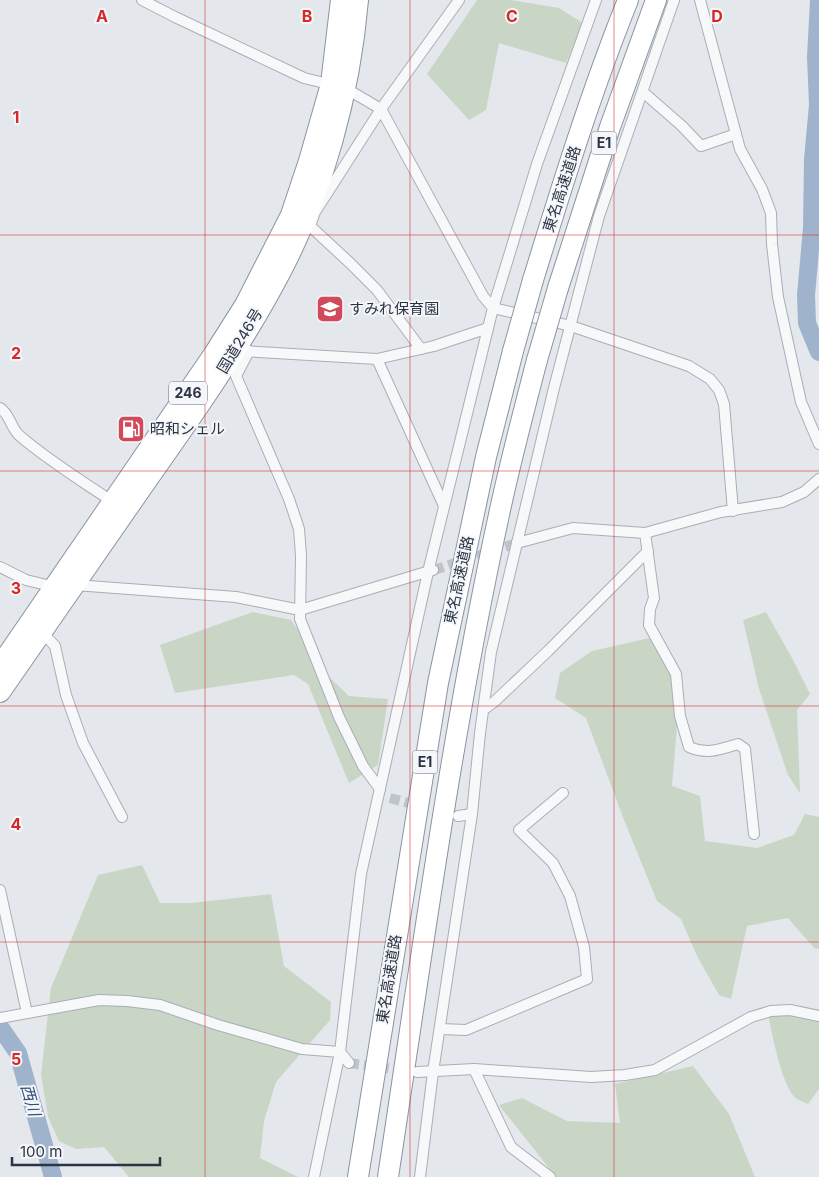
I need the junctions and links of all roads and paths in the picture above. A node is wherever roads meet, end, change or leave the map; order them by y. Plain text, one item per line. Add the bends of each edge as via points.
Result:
1 (142, 0) edge
2 (340, 0) edge
3 (358, 0) edge
4 (459, 0) edge
5 (596, 0) edge
6 (628, 0) edge
7 (656, 0) edge
8 (674, 0) edge
9 (700, 0) edge
10 (338, 86) junction
11 (642, 92) junction
12 (381, 108) junction
13 (736, 134) junction
14 (493, 308) junction
15 (571, 326) junction
16 (488, 328) junction
17 (420, 349) junction
18 (242, 351) junction
19 (377, 359) junction
20 (0, 408) edge
21 (819, 444) edge
22 (819, 479) edge
23 (113, 502) junction
24 (444, 506) junction
25 (733, 511) junction
26 (645, 533) junction
27 (517, 543) junction
28 (648, 551) junction
29 (0, 567) edge
30 (431, 571) junction
31 (64, 586) junction
32 (300, 610) junction
33 (41, 631) junction
34 (0, 666) edge
35 (0, 692) edge
36 (483, 710) junction
37 (379, 792) junction
38 (564, 793) dead end
39 (390, 798) tunnel mouth
40 (472, 814) junction
41 (458, 816) tunnel mouth
42 (122, 817) dead end
43 (754, 834) dead end
44 (0, 890) edge
45 (23, 1014) junction
46 (819, 1016) edge
47 (0, 1018) edge
48 (440, 1029) junction
49 (340, 1052) junction
50 (349, 1063) tunnel mouth
51 (474, 1069) junction
52 (417, 1072) tunnel mouth
53 (433, 1072) junction
54 (314, 1177) edge
55 (358, 1177) edge
56 (388, 1177) edge
57 (420, 1177) edge
58 (550, 1177) edge

1 - 10 street via 304,78
2 - 10 highway, 国道246号 / 246
3 - 10 highway, 国道246号 / 246 via 355,27
4 - 12 street
5 - 14 street via 537,164
6 - 55 highway, 東名高速道路 / E1, bridge via 584,118 533,280 484,467 438,683
7 - 56 highway, 東名高速道路 / E1, bridge via 610,127 558,288 500,510 464,689
8 - 11 street
9 - 13 street
10 - 12 street
10 - 18 highway, 国道246号 / 246 via 327,158 305,219
10 - 23 highway, 国道246号 / 246 via 291,215 245,305
11 - 13 street via 701,146
11 - 15 street via 599,216
12 - 14 street via 483,296
12 - 17 street via 315,212 310,226 377,290
13 - 21 street via 771,213 778,297 801,402
14 - 15 street
14 - 16 street
15 - 25 street via 689,366 710,379 720,390
15 - 27 street
16 - 17 street
16 - 24 street
17 - 19 street
18 - 19 street
18 - 31 highway, 国道246号 / 246
18 - 32 street via 236,376 299,530
19 - 24 street
20 - 23 street via 18,434
22 - 25 street via 792,499
23 - 31 highway, 国道246号 / 246
24 - 30 street
25 - 26 street
26 - 27 street via 573,528
26 - 28 street
27 - 36 street via 491,652
28 - 36 street via 548,651
28 - 43 street via 654,598 649,625 676,674 680,716 689,747 713,752 738,744 745,749
29 - 31 street via 26,580
30 - 32 street
30 - 37 street
31 - 32 street via 236,597
31 - 33 highway, 国道246号 / 246
31 - 34 highway, 国道246号 / 246
32 - 37 street via 300,619 339,716
33 - 35 highway, 国道246号 / 246
33 - 42 street via 55,646 66,695 83,743
36 - 40 street
37 - 39 street
37 - 49 street via 361,874
38 - 48 street via 519,830 553,862 570,896 584,947 587,979 466,1030
40 - 41 street
40 - 48 street
44 - 45 street
45 - 47 street
45 - 49 street via 99,1000 160,1005 302,1049
46 - 51 street via 790,1010 751,1017 655,1070 625,1075 591,1077
48 - 53 street
49 - 50 street
49 - 54 street
51 - 53 street
51 - 58 street via 511,1146
52 - 53 street
53 - 57 street

